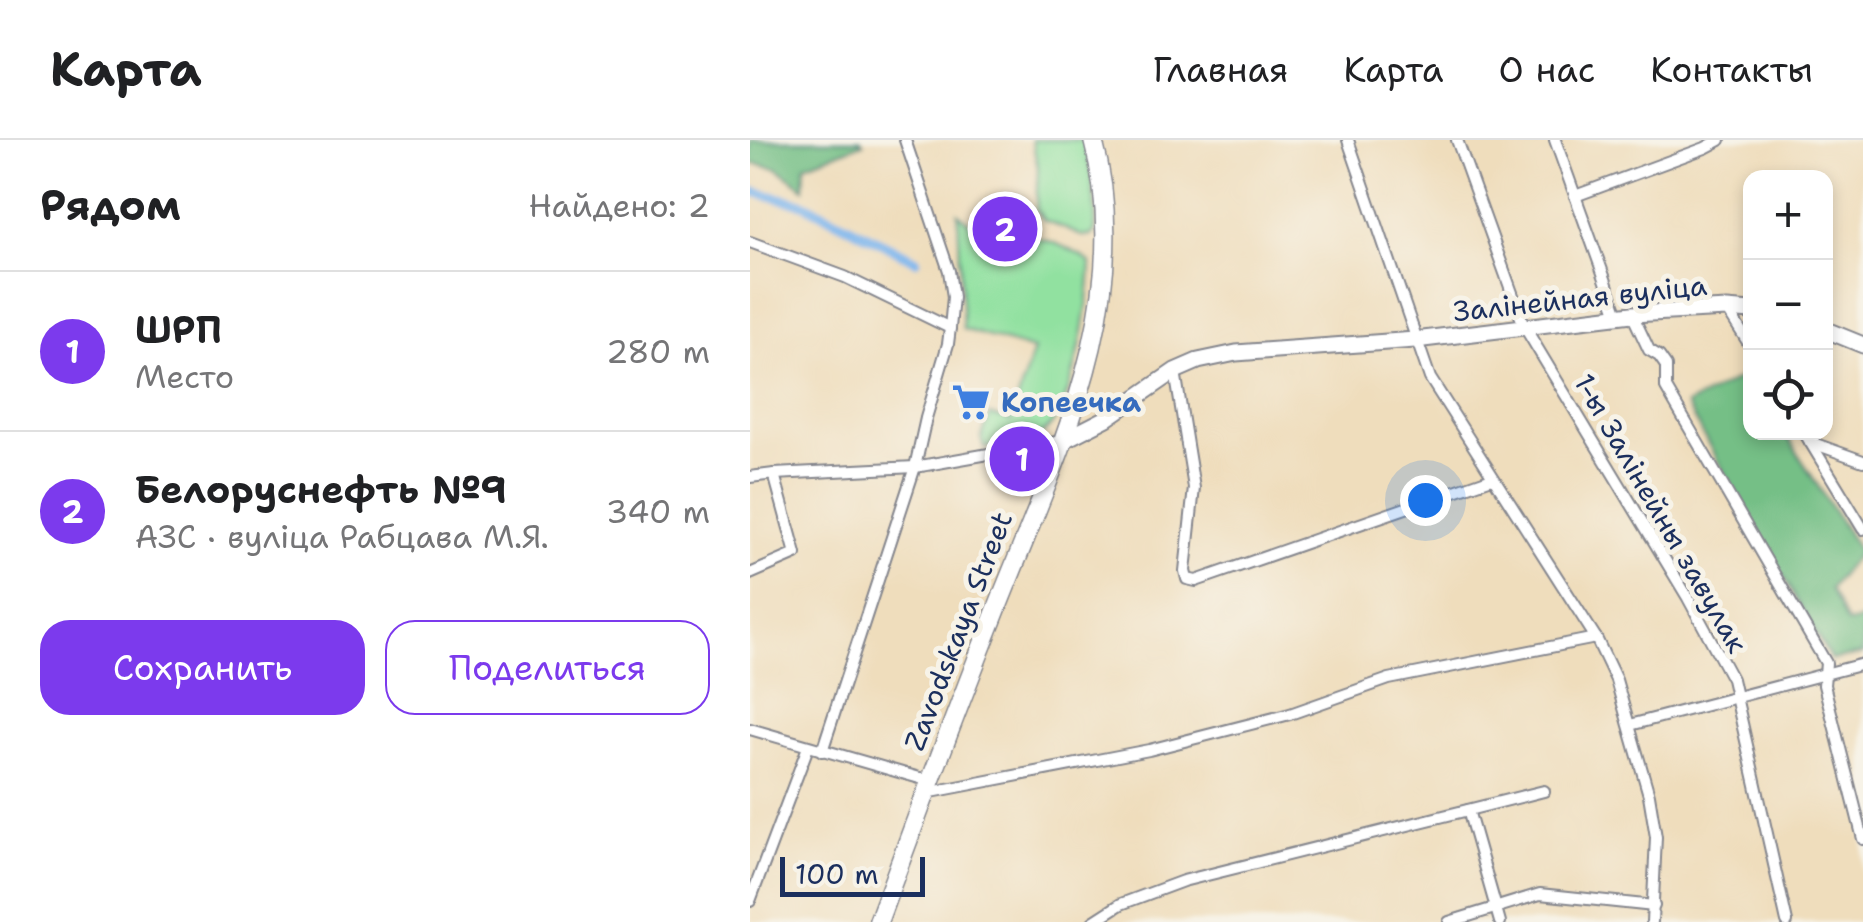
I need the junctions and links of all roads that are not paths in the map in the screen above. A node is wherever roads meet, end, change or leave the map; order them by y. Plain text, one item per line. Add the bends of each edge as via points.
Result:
1 (905, 140) edge
2 (1093, 140) edge
3 (1348, 140) edge
4 (1458, 140) edge
5 (1555, 140) edge
6 (1720, 140) edge
7 (1575, 196) junction
8 (750, 242) edge
9 (1726, 308) junction
10 (1743, 309) edge
11 (1625, 314) junction
12 (1524, 326) junction
13 (950, 328) junction
14 (1833, 333) edge
15 (1743, 336) edge
16 (1415, 340) junction
17 (1863, 345) edge
18 (1175, 372) junction
19 (1809, 440) edge
20 (1814, 440) edge
21 (1062, 441) junction
22 (1863, 461) edge
23 (915, 467) junction
24 (774, 474) junction
25 (750, 478) edge
26 (1492, 478) junction
27 (1863, 529) edge
28 (750, 574) edge
29 (1596, 638) junction
30 (1863, 664) edge
31 (1826, 672) junction
32 (1735, 696) junction
33 (1630, 725) junction
34 (750, 729) edge
35 (808, 747) junction
36 (822, 751) junction
37 (928, 787) junction
38 (1544, 792) dead end
39 (1468, 810) junction
40 (1863, 839) edge
41 (750, 902) edge
42 (1654, 906) junction
43 (1495, 907) junction
44 (878, 922) edge
45 (1093, 922) edge
46 (1449, 922) edge
47 (1500, 922) edge
48 (1652, 922) edge
49 (1786, 922) edge

1 - 13 street via 949,271
2 - 21 main road, Zavodskaya Street via 1104,205 1104,294
3 - 16 street
4 - 12 street, 1-ы Залінейны завулак
5 - 7 street
6 - 7 street
7 - 11 street
8 - 13 street via 845,277
9 - 10 street, Залінейная вуліца
9 - 11 street, Залінейная вуліца
9 - 15 street
11 - 12 street, Залінейная вуліца
11 - 31 street via 1666,366 1666,388
12 - 16 street, Залінейная вуліца
12 - 32 street, 1-ы Залінейны завулак via 1688,598
13 - 23 street
14 - 17 street
16 - 18 street, Залінейная вуліца via 1236,353
16 - 26 street via 1430,378
18 - 21 street, Залінейная вуліца
18 - 26 street via 1194,488 1187,579
19 - 27 street
20 - 22 street
21 - 23 street
21 - 37 main road, Zavodskaya Street
23 - 24 street
23 - 36 street
24 - 25 street
24 - 28 street via 796,554
26 - 29 street
29 - 33 street
29 - 37 street via 1388,679 1290,714 1149,750
30 - 31 street
31 - 32 street
31 - 40 street
32 - 33 street
32 - 49 street, 1-ы Залінейны завулак
33 - 42 street via 1656,837
34 - 35 street
35 - 36 street
35 - 41 street
36 - 37 street
37 - 44 main road, Zavodskaya Street
38 - 39 street
39 - 43 street
39 - 45 street via 1183,881
42 - 43 street via 1540,894
42 - 48 street
43 - 46 street
43 - 47 street

